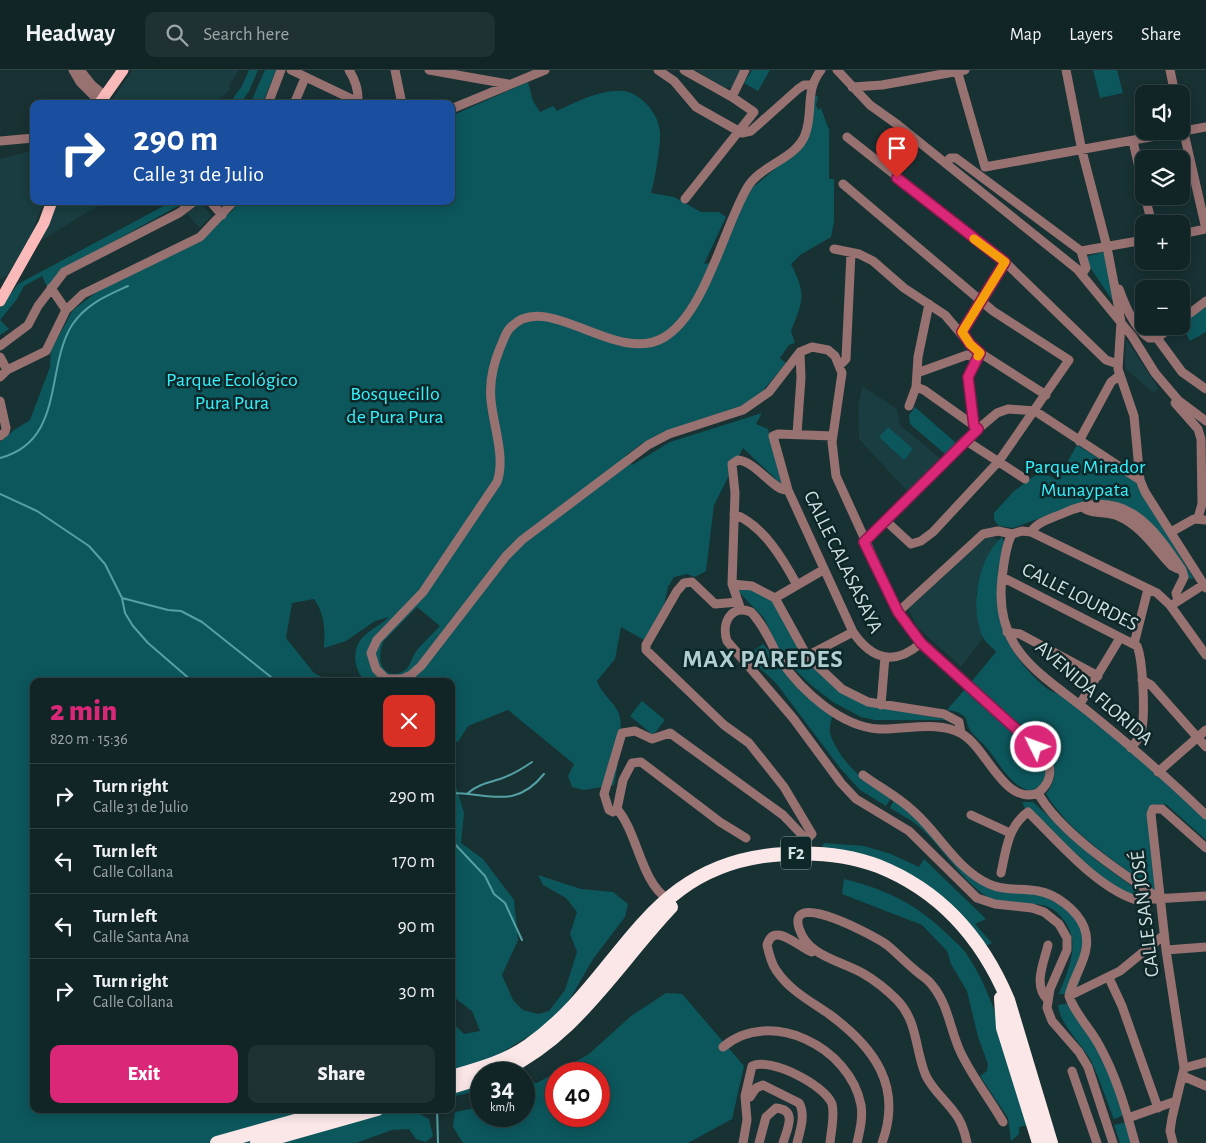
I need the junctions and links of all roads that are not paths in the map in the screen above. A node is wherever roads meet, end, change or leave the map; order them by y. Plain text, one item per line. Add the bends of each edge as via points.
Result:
1 (73, 70) edge
2 (80, 70) edge
3 (124, 70) edge
4 (282, 70) edge
5 (291, 70) edge
6 (349, 70) edge
7 (395, 70) edge
8 (429, 70) edge
9 (545, 70) edge
10 (658, 70) edge
11 (684, 70) edge
12 (745, 70) edge
13 (821, 70) edge
14 (837, 70) edge
15 (960, 70) edge
16 (1066, 70) edge
17 (1170, 70) edge
18 (305, 78) junction
19 (508, 84) junction
20 (812, 85) junction
21 (1173, 85) edge
22 (852, 87) junction
23 (732, 96) junction
24 (100, 100) edge
25 (100, 100) edge
26 (102, 100) edge
27 (270, 100) edge
28 (296, 100) edge
29 (352, 100) edge
30 (358, 100) edge
31 (401, 100) edge
32 (455, 107) edge
33 (1206, 127) edge
34 (1190, 130) edge
35 (738, 131) junction
36 (30, 138) edge
37 (847, 138) dead end
38 (1137, 140) edge
39 (1186, 140) edge
40 (0, 141) edge
41 (1132, 141) junction
42 (1082, 151) junction
43 (1135, 153) edge
44 (946, 163) junction
45 (843, 184) dead end
46 (685, 199) dead end
47 (51, 205) edge
48 (190, 205) edge
49 (228, 208) edge
50 (1206, 229) edge
51 (1190, 232) edge
52 (1135, 242) edge
53 (1107, 247) junction
54 (834, 250) dead end
55 (1081, 251) junction
56 (851, 253) junction
57 (1005, 262) junction
58 (1082, 274) junction
59 (1113, 280) junction
60 (11, 282) junction
61 (0, 288) edge
62 (52, 288) junction
63 (0, 301) edge
64 (982, 302) junction
65 (1206, 302) edge
66 (929, 304) junction
67 (66, 310) junction
68 (1190, 314) edge
69 (1121, 322) junction
70 (962, 332) junction
71 (1161, 335) edge
72 (1157, 338) junction
73 (0, 346) edge
74 (800, 352) junction
75 (978, 356) junction
76 (0, 357) edge
77 (1118, 364) junction
78 (840, 365) junction
79 (3, 372) edge
80 (917, 373) junction
81 (1155, 373) junction
82 (1120, 375) junction
83 (916, 387) junction
84 (1206, 389) edge
85 (1046, 395) junction
86 (0, 401) edge
87 (909, 406) dead end
88 (1035, 411) junction
89 (1206, 421) edge
90 (976, 427) junction
91 (797, 434) junction
92 (0, 436) edge
93 (833, 436) junction
94 (965, 440) junction
95 (1078, 441) junction
96 (999, 461) junction
97 (1025, 479) dead end
98 (1140, 480) junction
99 (788, 490) junction
100 (1204, 502) edge
101 (734, 514) junction
102 (1202, 519) edge
103 (886, 521) junction
104 (1031, 532) junction
105 (1171, 532) junction
106 (1012, 534) junction
107 (864, 542) junction
108 (823, 570) junction
109 (1002, 577) junction
110 (732, 584) junction
111 (797, 585) junction
112 (1205, 586) edge
113 (1148, 589) junction
114 (774, 598) junction
115 (1174, 603) junction
116 (740, 606) junction
117 (898, 612) junction
118 (853, 632) junction
119 (1007, 632) junction
120 (1120, 638) junction
121 (921, 643) junction
122 (1134, 644) junction
123 (1206, 655) edge
124 (807, 656) junction
125 (885, 657) junction
126 (1098, 676) junction
127 (387, 678) edge
128 (400, 678) edge
129 (1142, 680) junction
130 (1080, 704) junction
131 (881, 705) junction
132 (1206, 730) edge
133 (961, 732) junction
134 (1198, 738) junction
135 (1206, 747) edge
136 (1131, 748) junction
137 (1158, 772) junction
138 (863, 775) dead end
139 (1038, 793) junction
140 (617, 809) junction
141 (971, 815) dead end
142 (1206, 815) edge
143 (1010, 833) junction
144 (746, 838) dead end
145 (1206, 848) edge
146 (1002, 873) dead end
147 (1206, 896) edge
148 (668, 899) junction
149 (1160, 899) junction
150 (1164, 935) junction
151 (1048, 945) dead end
152 (1206, 947) edge
153 (1166, 950) junction
154 (817, 953) junction
155 (1109, 978) junction
156 (1069, 996) junction
157 (1047, 999) junction
158 (723, 1047) dead end
159 (519, 1062) edge
160 (1206, 1062) edge
161 (1072, 1071) dead end
162 (1184, 1072) junction
163 (455, 1076) edge
164 (470, 1081) edge
165 (455, 1086) edge
166 (1206, 1086) edge
167 (745, 1096) junction
168 (1176, 1101) junction
169 (1158, 1108) junction
170 (324, 1113) edge
171 (363, 1113) edge
172 (1128, 1118) junction
173 (1003, 1122) dead end
174 (217, 1143) edge
175 (257, 1143) edge
176 (743, 1143) edge
177 (758, 1143) edge
178 (783, 1143) edge
179 (797, 1143) edge
180 (830, 1143) edge
181 (857, 1143) edge
182 (882, 1143) edge
183 (967, 1143) edge
184 (1039, 1143) edge
185 (1051, 1143) edge
186 (1097, 1143) edge
187 (1114, 1143) edge
188 (1135, 1143) edge
189 (1173, 1143) edge

1 - 24 street via 80,82
2 - 25 street
3 - 26 main road
4 - 27 street
5 - 18 street
6 - 30 street via 355,79
7 - 31 street
8 - 19 street
9 - 19 street
10 - 35 street via 674,81 696,107
11 - 23 street
12 - 23 street
13 - 20 street
14 - 22 street
15 - 22 street via 882,85
15 - 42 street via 985,167
16 - 42 street
17 - 21 street
18 - 28 street
18 - 29 street
19 - 32 street
20 - 35 street via 798,89 751,131
20 - 127 street via 807,128 802,140 748,186 703,288 687,315 669,334 653,342 618,342 553,318 538,316 526,318 510,328 494,363 491,383 500,467 497,482 423,592 374,645 371,653 376,669
22 - 44 street via 870,105
23 - 35 street via 754,112
33 - 34 street
35 - 46 street
36 - 40 street
37 - 57 street
38 - 41 street
39 - 50 street
41 - 42 street
41 - 43 street
42 - 53 street
44 - 55 street via 950,158 956,158
44 - 58 street
45 - 64 street
47 - 60 main road
48 - 62 street via 64,272
49 - 67 street via 200,237 83,294
50 - 51 street
52 - 53 street
53 - 55 street
53 - 59 street
54 - 56 street
55 - 58 street via 1086,268
56 - 66 street via 866,256
56 - 78 street via 846,360
57 - 64 street
57 - 77 street via 1106,360
58 - 69 street
59 - 69 street
59 - 72 street via 1142,332 1149,338
60 - 61 street
60 - 63 main road
62 - 67 street
62 - 73 street via 28,325
64 - 70 street
64 - 85 street via 1069,360
65 - 68 street
66 - 70 street
66 - 80 street
67 - 79 street via 46,352
69 - 77 street
69 - 81 street
70 - 75 street
71 - 72 street
72 - 84 street via 1182,372
74 - 78 street via 821,348 835,356
74 - 91 street
74 - 128 street via 760,400 737,412 669,434 648,445 530,534 506,556 421,666 411,675
75 - 80 street via 967,355
75 - 85 street
75 - 90 street via 968,377
76 - 79 street
77 - 82 street
78 - 93 street
80 - 83 street
81 - 89 street via 1178,400
81 - 100 street via 1198,429
82 - 95 street via 1111,382
82 - 98 street via 1136,425
83 - 87 street
83 - 90 street
85 - 88 street
86 - 92 street via 6,428
88 - 90 street via 1015,408 1001,411
88 - 95 street
88 - 96 street
90 - 94 street
91 - 93 street
91 - 99 street, CALLE CALASASAYA via 773,436
93 - 107 street via 836,476
94 - 96 street
94 - 103 street
95 - 98 street
96 - 97 street
96 - 103 street via 948,517 921,541 911,544
98 - 105 street
99 - 101 street, CALLE CALASASAYA via 778,488 758,469 741,460 733,462
99 - 108 street, CALLE CALASASAYA
100 - 102 street
101 - 110 street
101 - 111 street via 767,539
102 - 105 street via 1189,520
103 - 107 street
104 - 106 street via 1022,530
104 - 113 street
104 - 115 street via 1051,518 1093,504 1124,510 1139,517 1154,530 1182,570 1184,577
105 - 112 street
106 - 109 street, AVENIDA FLORIDA
106 - 117 street via 998,531 982,534
107 - 117 street
108 - 111 street
108 - 118 street, CALLE CALASASAYA
109 - 119 street, AVENIDA FLORIDA via 1001,612
109 - 120 street, CALLE LOURDES
110 - 114 street via 752,586
110 - 116 street
111 - 114 street
112 - 115 street
113 - 115 street
113 - 122 street
114 - 124 street
115 - 123 street
116 - 133 street via 756,618 792,674 827,707 843,717 862,726 880,729 942,728
116 - 140 street via 716,604 692,582 684,583 646,650 724,725 749,743 784,786 812,834 804,837 783,815 670,733 652,739 635,731 622,733 604,794 609,810
116 - 157 street via 726,620 727,641 793,718 849,793 909,831 976,898 995,904 1032,908 1044,912 1059,924 1067,938 1067,950
117 - 121 street
118 - 124 street
118 - 125 street, CALLE CALASASAYA via 865,648
119 - 126 street via 1020,634
119 - 130 street, AVENIDA FLORIDA via 1029,664
120 - 122 street, CALLE LOURDES
120 - 126 street
121 - 125 street, CALLE CALASASAYA via 910,652
121 - 139 street via 1045,755 1049,780
122 - 129 street, CALLE LOURDES via 1139,648
124 - 131 street via 842,689
125 - 131 street
126 - 130 street
129 - 134 street via 1151,685
129 - 136 street, CALLE LOURDES via 1142,729
130 - 136 street, AVENIDA FLORIDA
131 - 133 street via 944,714 959,722
132 - 134 street
133 - 139 street via 1014,792 1028,796
134 - 135 street
134 - 137 street
136 - 137 street, AVENIDA FLORIDA
137 - 142 street, AVENIDA FLORIDA
138 - 156 street via 913,810 977,878 991,885 1050,895 1078,916 1086,933 1087,948
139 - 149 street via 1049,810 1088,846
140 - 144 street via 626,773 637,761
140 - 148 street via 639,849 652,882
141 - 143 street
143 - 146 street
143 - 149 street via 1028,812 1104,884 1136,900
145 - 149 street, CALLE SAN JOSÉ via 1162,809 1153,809
147 - 149 street
148 - 163 highway, F2 via 648,917 546,1032 513,1056
148 - 185 highway, F2 via 695,879 722,866 776,854 836,855 874,865 912,882 960,921 991,965 1015,1022
149 - 150 street, CALLE SAN JOSÉ
150 - 153 street, CALLE SAN JOSÉ
150 - 155 street
151 - 157 street via 1040,980
152 - 153 street
153 - 162 street, CALLE SAN JOSÉ
154 - 173 street via 805,942 798,924 798,917 805,912 824,915 886,945 932,984 948,1013 960,1052
154 - 182 street via 777,934 771,936 767,945 772,962 789,985 851,1032 873,1056 887,1083 890,1104 888,1127
154 - 183 street via 864,974 901,1005 910,1018 927,1078 956,1113
155 - 156 street
155 - 169 street
156 - 172 street via 1099,1045
157 - 187 street via 1052,1021 1080,1052 1088,1067
158 - 181 street via 748,1032 778,1030 805,1039 831,1056 850,1076 859,1096 862,1116
159 - 184 highway, F2 via 574,1021 641,940 686,893 726,872 758,863 797,859 836,861 872,871 908,887 941,911 969,941 1002,1002 1003,1028
160 - 162 street
161 - 186 street
162 - 166 street
162 - 168 street, CALLE SAN JOSÉ
164 - 165 highway
167 - 176 street via 747,1120
167 - 179 street via 750,1097 756,1088 763,1085 798,1103 802,1120
167 - 180 street via 749,1072 755,1064 770,1064 808,1081 831,1102
168 - 169 street
168 - 189 street, CALLE SAN JOSÉ via 1170,1131
169 - 172 street
170 - 174 highway
171 - 175 highway
172 - 188 street
177 - 178 street via 769,1112 776,1108 789,1113 791,1120

